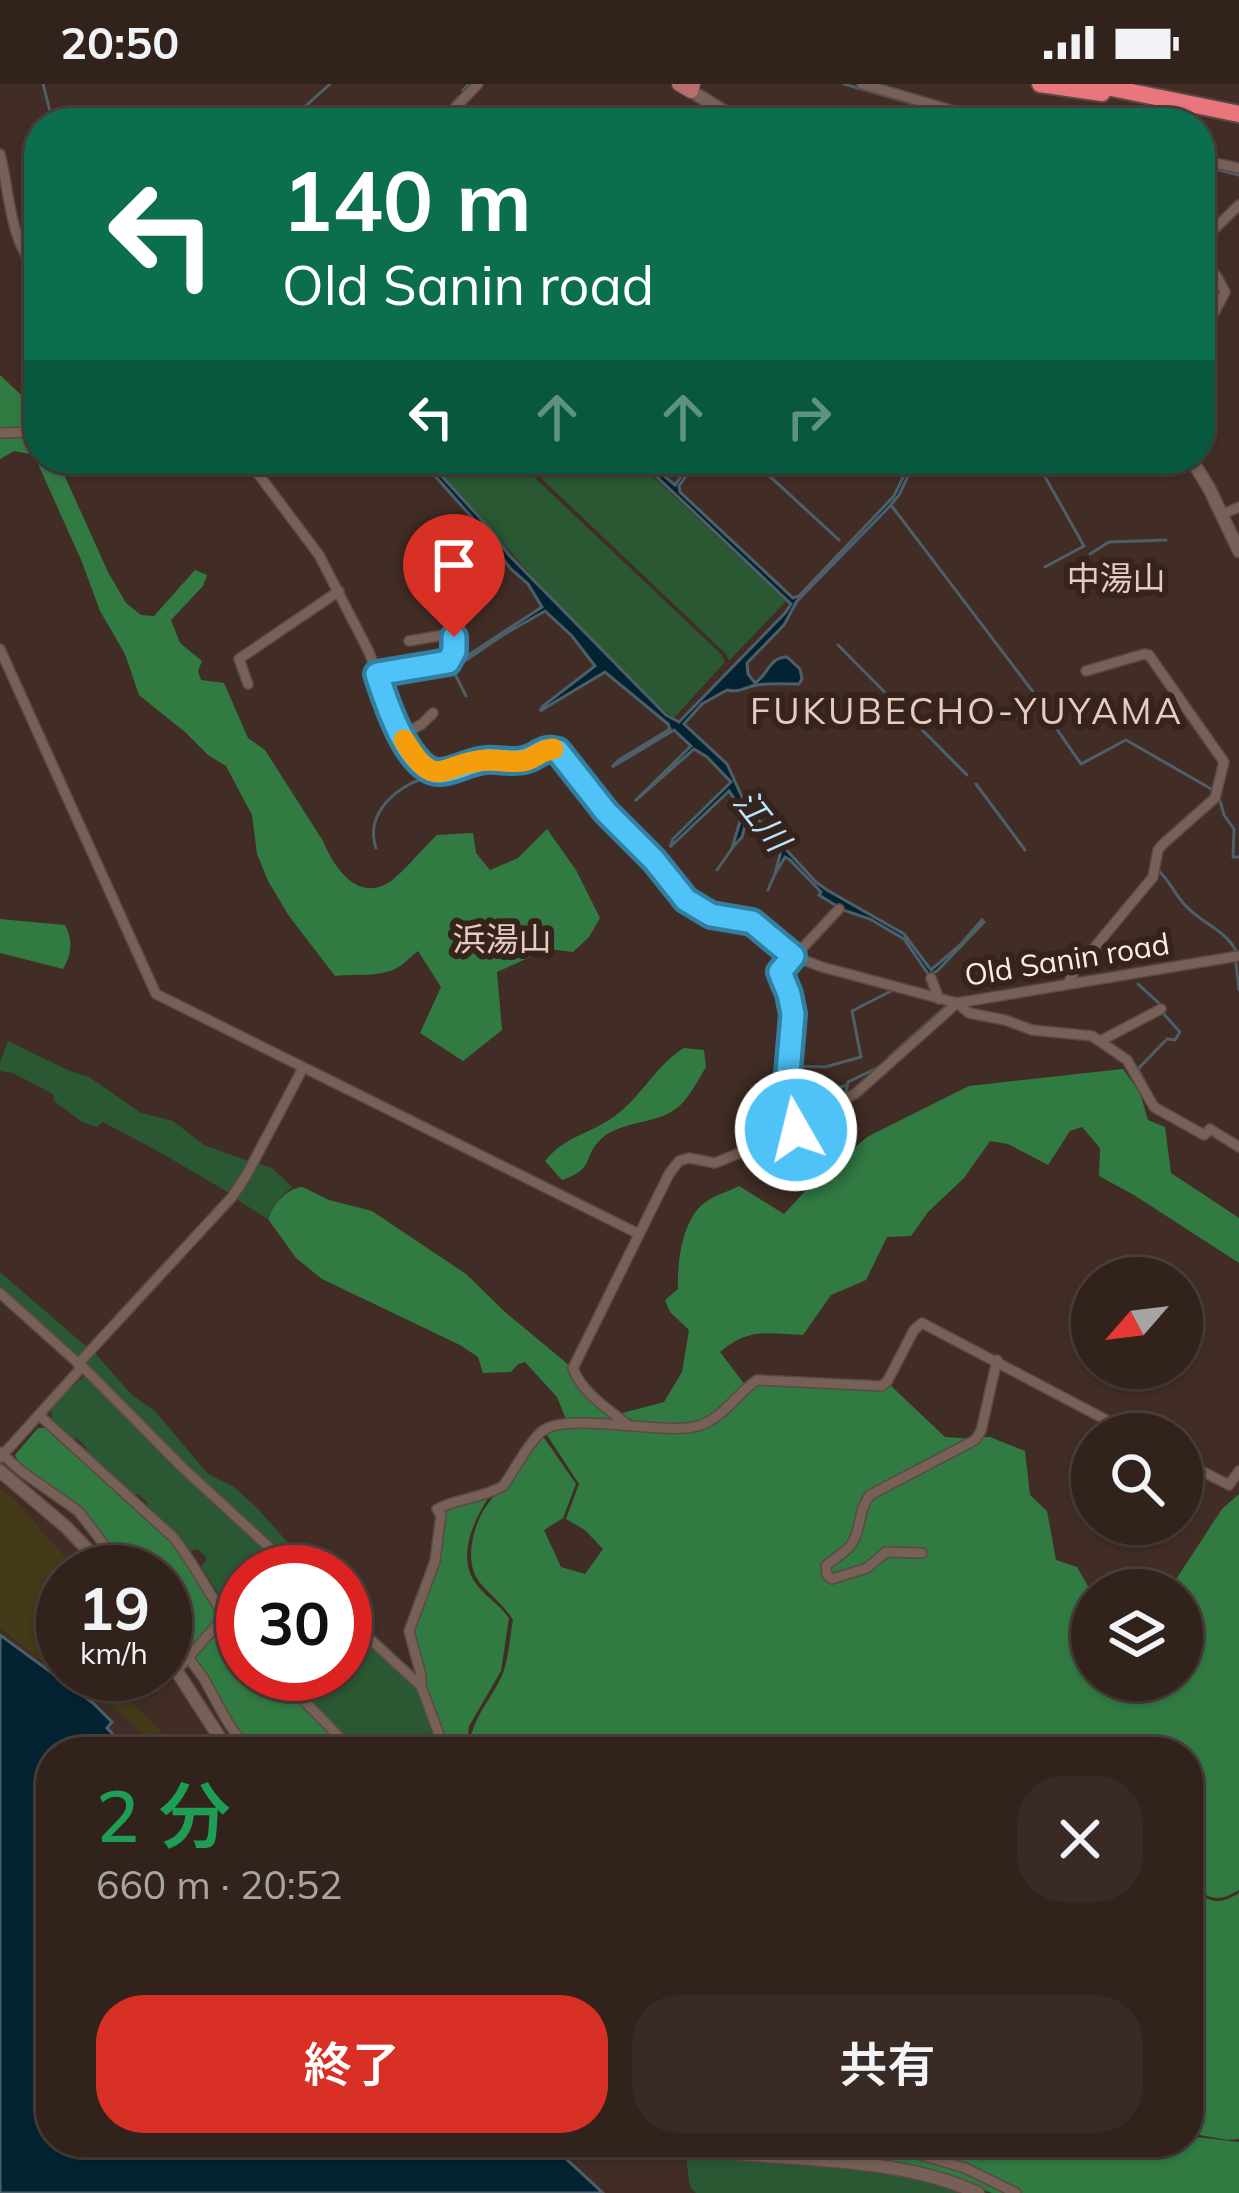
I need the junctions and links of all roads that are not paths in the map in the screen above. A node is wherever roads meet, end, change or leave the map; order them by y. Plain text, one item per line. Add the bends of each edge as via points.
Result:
1 (478, 84) edge
2 (862, 84) edge
3 (1040, 84) edge
4 (1092, 84) edge
5 (1122, 84) edge
6 (688, 86) edge
7 (1156, 98) junction
8 (455, 108) edge
9 (716, 108) edge
10 (945, 108) edge
11 (1208, 108) edge
12 (0, 154) edge
13 (1239, 205) edge
14 (1215, 228) edge
15 (24, 250) edge
16 (1215, 275) edge
17 (1215, 311) edge
18 (259, 474) edge
19 (1199, 474) edge
20 (1239, 506) edge
21 (1223, 514) junction
22 (1239, 550) edge
23 (339, 591) junction
24 (409, 641) dead end
25 (0, 649) edge
26 (1086, 671) dead end
27 (377, 674) junction
28 (14, 679) junction
29 (248, 683) dead end
30 (0, 685) edge
31 (433, 713) dead end
32 (401, 735) junction
33 (838, 909) dead end
34 (793, 956) junction
35 (1239, 956) edge
36 (931, 977) dead end
37 (1069, 984) junction
38 (939, 999) junction
39 (957, 1003) junction
40 (1161, 1009) dead end
41 (1100, 1041) junction
42 (303, 1068) junction
43 (797, 1122) junction
44 (1239, 1147) edge
45 (639, 1234) junction
46 (0, 1293) edge
47 (997, 1360) junction
48 (80, 1366) junction
49 (1094, 1413) edge
50 (39, 1415) junction
51 (628, 1425) junction
52 (1, 1455) edge
53 (1239, 1471) edge
54 (0, 1472) edge
55 (1203, 1472) edge
56 (83, 1545) edge
57 (104, 1545) edge
58 (267, 1545) edge
59 (922, 1552) dead end
60 (216, 1601) edge
61 (216, 1626) edge
62 (372, 1641) edge
63 (192, 1653) edge
64 (192, 1664) edge
65 (421, 1686) junction
66 (192, 1695) edge
67 (304, 1701) edge
68 (219, 1737) edge
69 (239, 1737) edge
70 (339, 1737) edge
71 (440, 1737) edge
72 (769, 2157) edge
73 (928, 2157) edge
74 (979, 2193) edge
75 (1016, 2193) edge

1 - 8 street
2 - 10 street
3 - 7 highway
4 - 7 highway
5 - 7 highway
6 - 9 main road
7 - 11 highway
12 - 15 street
13 - 14 street
16 - 17 street via 1225,292
18 - 23 street, Old Sanin road
19 - 21 main road
20 - 21 street
21 - 22 main road
23 - 27 street, Old Sanin road
23 - 29 street via 239,659
24 - 27 street via 444,634 456,643 448,662
25 - 28 street
26 - 37 street via 1149,655 1224,762 1215,798 1158,850 1153,877
27 - 32 street, Old Sanin road
28 - 30 street
28 - 42 street via 156,994
31 - 32 street
32 - 34 street, Old Sanin road via 436,773 558,751 686,900 711,915 752,922
33 - 34 street
34 - 38 street, Old Sanin road
34 - 43 street via 780,972 793,1014 786,1097
35 - 37 street, Old Sanin road
36 - 38 street
37 - 39 street, Old Sanin road
38 - 39 street, Old Sanin road
39 - 41 street via 968,1013
39 - 43 street via 855,1094
40 - 41 street
41 - 44 street via 1127,1060 1154,1107
42 - 45 street
42 - 48 street via 232,1197
43 - 45 street via 796,1130 716,1163 679,1161
45 - 51 street via 573,1368
46 - 48 street
47 - 49 street
47 - 51 street via 922,1323 881,1386 757,1380 702,1425
47 - 59 street via 975,1440 870,1495 850,1548 826,1566 827,1575 867,1568 893,1550
48 - 50 street
48 - 58 street
50 - 52 street
50 - 60 street via 173,1537
51 - 65 street via 542,1430 503,1486 437,1509 435,1561 409,1631
52 - 57 street via 78,1511
53 - 55 street via 1229,1485
54 - 56 main road
61 - 63 street
62 - 65 street
64 - 69 street
65 - 71 street
66 - 68 main road
67 - 70 street
72 - 74 main road via 925,2174
73 - 75 street

